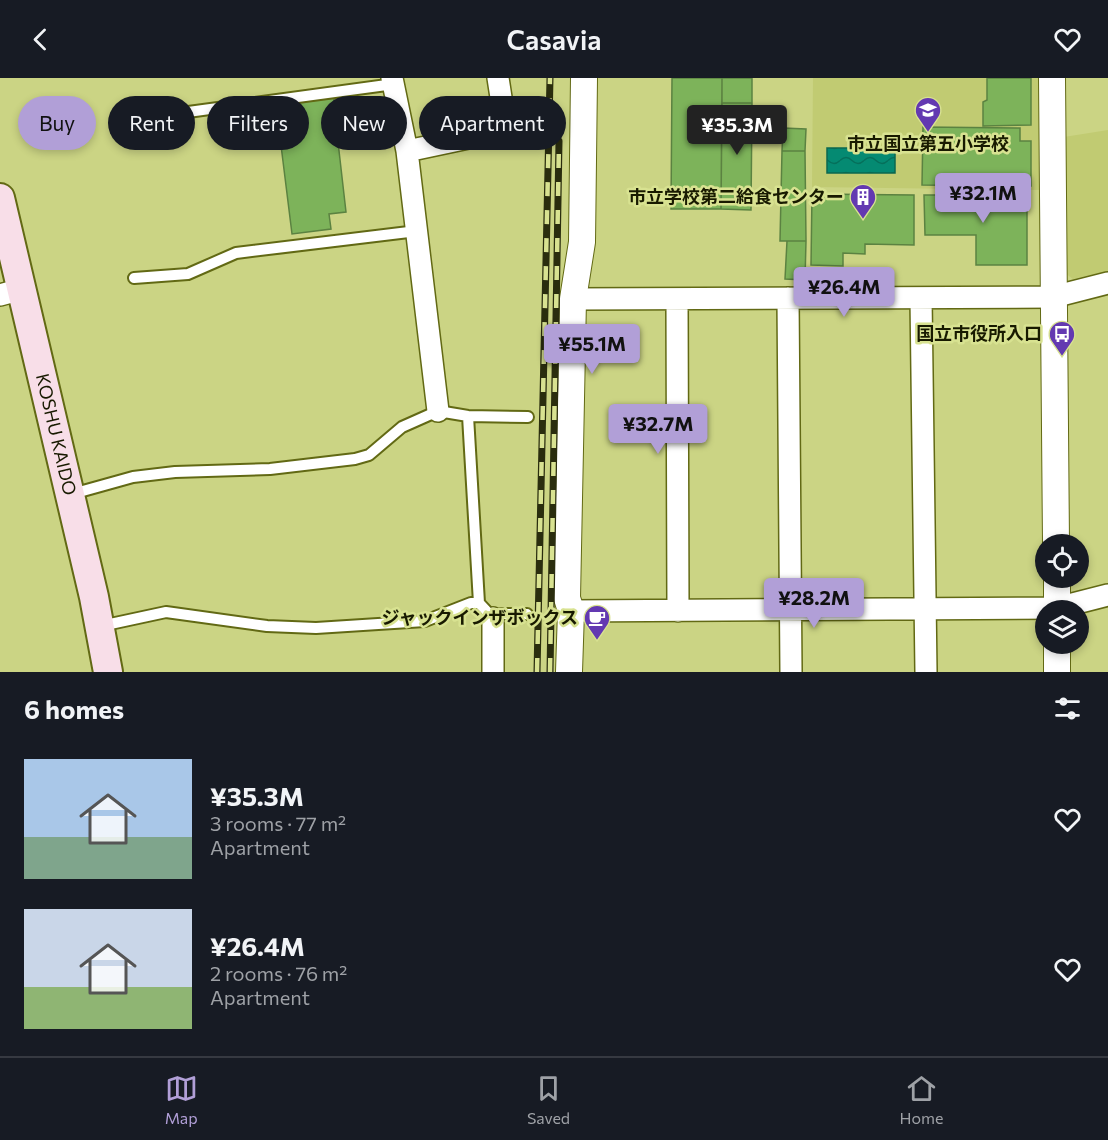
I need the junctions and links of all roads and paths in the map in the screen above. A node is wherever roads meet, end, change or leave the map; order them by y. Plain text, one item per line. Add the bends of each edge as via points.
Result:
1 (498, 78) edge
2 (584, 78) edge
3 (1052, 78) edge
4 (393, 81) edge
5 (195, 111) edge
6 (407, 152) junction
7 (0, 198) edge
8 (417, 231) junction
9 (134, 278) dead end
10 (1108, 283) edge
11 (11, 292) edge
12 (1053, 297) junction
13 (788, 298) junction
14 (921, 298) junction
15 (573, 299) junction
16 (676, 299) junction
17 (438, 411) junction
18 (468, 416) junction
19 (528, 417) dead end
20 (70, 495) junction
21 (1056, 534) edge
22 (1108, 595) edge
23 (1089, 600) edge
24 (927, 609) junction
25 (1035, 609) edge
26 (678, 610) junction
27 (791, 610) junction
28 (486, 611) junction
29 (571, 611) junction
30 (528, 614) dead end
31 (100, 626) junction
32 (1057, 654) edge
33 (108, 672) edge
34 (493, 672) edge
35 (569, 672) edge
36 (791, 672) edge
37 (926, 672) edge
38 (1057, 672) edge

1 - 6 street via 506,130
2 - 15 street via 582,242
3 - 12 street
4 - 5 lane
4 - 6 street
6 - 8 street
7 - 11 main road, KOSHU KAIDO
8 - 9 lane via 236,253 188,274
8 - 17 street
10 - 12 street
11 - 20 main road, KOSHU KAIDO
12 - 14 street
12 - 21 street
13 - 14 street
13 - 16 street
13 - 27 street
14 - 24 street
15 - 16 street
15 - 29 street via 567,598
16 - 26 street
17 - 18 lane
17 - 20 lane via 402,427 369,455 355,459 270,469 133,477
18 - 19 lane
18 - 28 lane
20 - 31 main road, KOSHU KAIDO
22 - 23 street
24 - 25 street
24 - 27 street
24 - 37 street
26 - 27 street
26 - 29 street
27 - 36 street
28 - 30 lane
28 - 31 lane via 471,603 425,621 316,628 267,626 166,612
28 - 34 street
29 - 35 street
31 - 33 main road, KOSHU KAIDO
32 - 38 street

